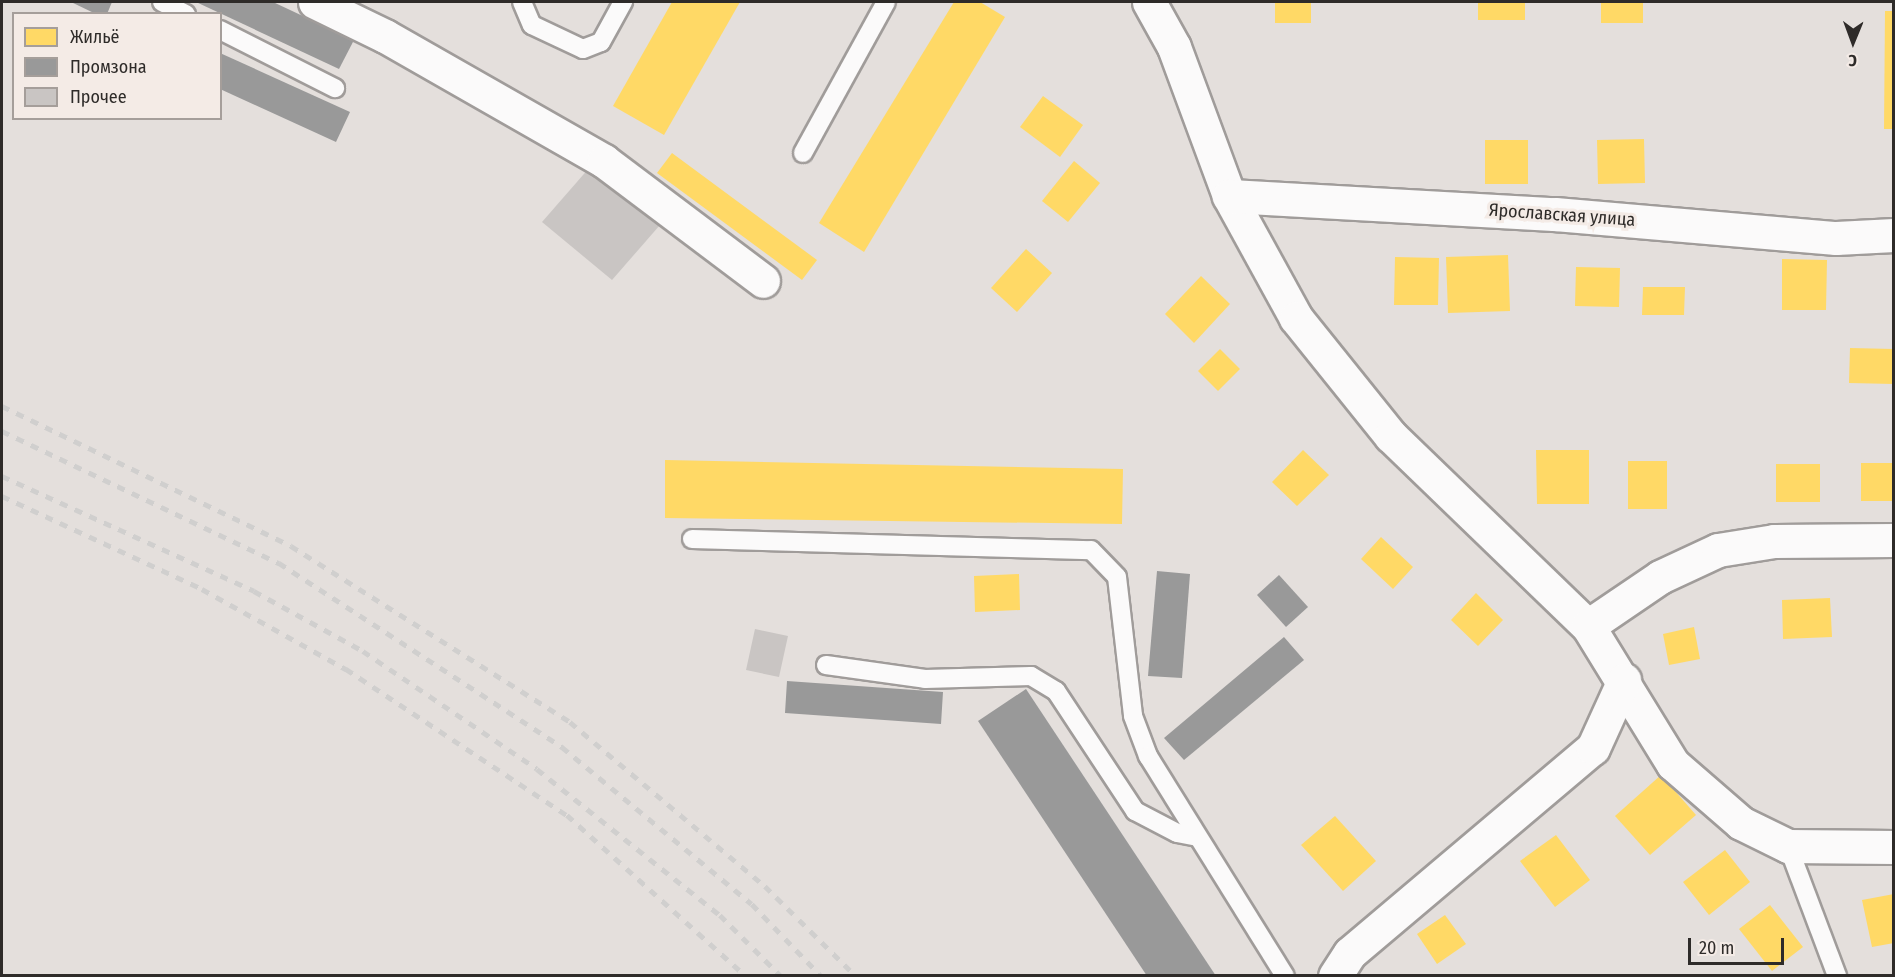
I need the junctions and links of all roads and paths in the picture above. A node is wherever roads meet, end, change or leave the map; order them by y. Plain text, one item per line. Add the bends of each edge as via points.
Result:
1 (162, 2) edge
2 (315, 2) edge
3 (522, 2) edge
4 (623, 2) edge
5 (886, 2) edge
6 (1149, 2) edge
7 (182, 12) edge
8 (222, 31) edge
9 (336, 88) dead end
10 (802, 153) dead end
11 (1229, 196) junction
12 (1893, 235) edge
13 (763, 281) dead end
14 (692, 539) dead end
15 (1893, 540) edge
16 (1588, 626) junction
17 (826, 665) dead end
18 (1624, 680) junction
19 (1198, 837) junction
20 (1788, 846) junction
21 (1893, 847) edge
22 (1285, 975) edge
23 (1335, 975) edge
24 (1837, 975) edge

1 - 7 lane
2 - 13 street via 385,36 604,161
3 - 4 lane via 532,25 583,49 601,42
5 - 10 lane
6 - 11 street via 1174,47
8 - 9 lane
11 - 12 street, Ярославская улица via 1555,213 1836,238
11 - 16 street via 1296,318 1391,436
14 - 19 lane via 1091,550 1117,577 1132,716 1148,756
15 - 16 street via 1774,542 1718,550 1660,577
16 - 18 street
17 - 19 lane via 925,679 1031,676 1056,691 1135,811 1177,833
18 - 20 street via 1673,764 1742,823
18 - 23 street via 1593,748 1350,952
19 - 22 lane
20 - 21 street
20 - 24 lane

